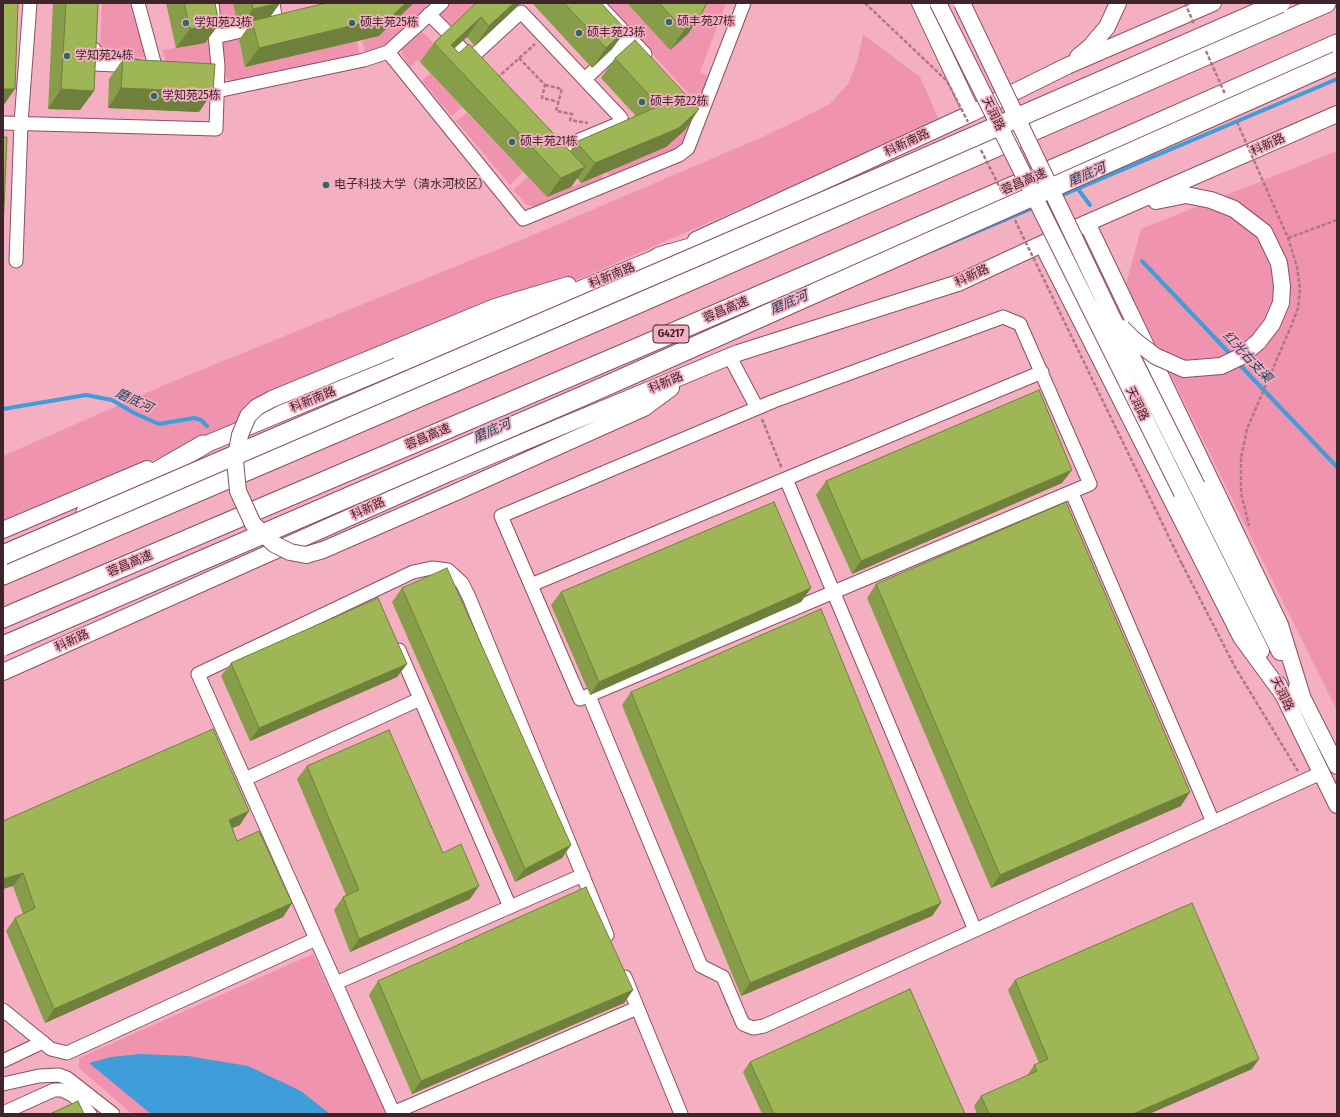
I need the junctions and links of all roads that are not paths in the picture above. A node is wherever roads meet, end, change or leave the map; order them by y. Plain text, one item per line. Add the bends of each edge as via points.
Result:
1 (30, 3) edge
2 (138, 3) edge
3 (212, 3) edge
4 (442, 3) edge
5 (597, 3) edge
6 (744, 3) edge
7 (920, 3) edge
8 (938, 3) edge
9 (962, 3) edge
10 (968, 3) edge
11 (1213, 3) edge
12 (1280, 3) edge
13 (1326, 3) edge
14 (277, 4) edge
15 (1116, 8) edge
16 (430, 14) junction
17 (974, 26) junction
18 (448, 33) edge
19 (94, 34) edge
20 (216, 37) junction
21 (629, 37) junction
22 (1337, 44) edge
23 (459, 46) edge
24 (1337, 49) edge
25 (388, 52) junction
26 (1317, 53) junction
27 (470, 58) junction
28 (1337, 61) edge
29 (655, 64) edge
30 (155, 66) junction
31 (171, 66) edge
32 (203, 66) edge
33 (218, 66) junction
34 (1067, 66) junction
35 (585, 79) junction
36 (493, 82) edge
37 (217, 91) junction
38 (692, 103) edge
39 (702, 114) junction
40 (1337, 114) edge
41 (971, 120) junction
42 (3, 123) edge
43 (21, 124) junction
44 (540, 133) edge
45 (920, 180) junction
46 (1127, 206) junction
47 (1087, 223) junction
48 (1042, 244) junction
49 (659, 257) junction
50 (16, 261) dead end
51 (1112, 317) junction
52 (730, 356) junction
53 (1042, 372) junction
54 (690, 374) junction
55 (757, 408) junction
56 (202, 445) junction
57 (784, 475) junction
58 (1072, 493) junction
59 (3, 530) edge
60 (3, 555) edge
61 (3, 559) edge
62 (3, 575) edge
63 (531, 585) junction
64 (373, 591) junction
65 (834, 593) junction
66 (380, 606) edge
67 (3, 618) edge
68 (395, 642) edge
69 (3, 646) edge
70 (3, 672) edge
71 (1282, 693) junction
72 (588, 696) junction
73 (1302, 696) junction
74 (420, 699) junction
75 (1337, 766) edge
76 (1321, 773) junction
77 (245, 778) junction
78 (1337, 805) edge
79 (1213, 822) junction
80 (583, 875) junction
81 (510, 907) junction
82 (976, 930) junction
83 (316, 939) junction
84 (612, 945) edge
85 (620, 966) edge
86 (336, 983) junction
87 (637, 1008) junction
88 (3, 1010) edge
89 (43, 1042) junction
90 (3, 1061) edge
91 (3, 1084) edge
92 (3, 1113) edge
93 (393, 1113) edge
94 (90, 1114) edge
95 (113, 1114) edge
96 (681, 1114) edge

1 - 43 street
2 - 30 street
3 - 20 street
4 - 16 street
5 - 21 street
6 - 39 street
7 - 41 main road
8 - 71 main road, 天润路, bridge
9 - 17 main road, 天润路, bridge
10 - 17 main road, bridge
11 - 34 main road, 科新南路
12 - 60 highway, bridge
13 - 45 highway
14 - 20 street via 276,23
15 - 34 main road via 1107,27 1090,47
16 - 18 street
16 - 25 street
17 - 51 main road, 天润路, bridge
19 - 30 street via 94,64
20 - 33 street
21 - 29 street
21 - 35 street
22 - 26 highway, 蓉昌高速 / G4217
23 - 27 street
24 - 26 highway
25 - 37 street via 364,60
25 - 39 street via 522,219 679,155 693,140
26 - 67 highway, 蓉昌高速 / G4217 via 635,350
27 - 35 street via 521,12
27 - 36 street
28 - 69 highway, bridge via 590,393
30 - 31 street
32 - 33 street
33 - 37 street
34 - 41 main road, 科新南路
35 - 44 street via 621,118 618,124 556,150
37 - 43 street via 216,129
38 - 39 street
40 - 46 main road, 科新路
41 - 49 main road, 科新南路
42 - 43 street
43 - 50 street
45 - 49 highway
45 - 62 highway
46 - 47 main road, 科新路
46 - 51 main road, bridge via 1186,195 1234,208 1264,232 1279,263 1281,303 1272,324 1258,342 1240,357 1221,366 1184,370 1155,356 1133,340
47 - 48 main road, 科新路
47 - 73 main road via 1280,625
48 - 52 main road, 科新路 via 958,283
48 - 71 main road via 1241,637
49 - 54 main road, bridge via 495,307 257,407 248,416 240,435 235,461 238,491 253,524 258,529 274,544 290,552 306,555 323,550 644,408
49 - 56 main road, 科新南路
51 - 73 main road, 天润路, bridge
52 - 54 main road, 科新路
52 - 55 street
53 - 55 street via 1020,324 1003,317
53 - 57 street
53 - 58 street via 1090,484
54 - 70 main road, 科新路 via 449,473
55 - 63 street via 501,516
56 - 59 main road, 科新南路
56 - 61 highway
57 - 63 street
57 - 65 street
58 - 65 street
58 - 79 street
63 - 72 street via 580,699
64 - 66 street
64 - 77 street via 198,674
64 - 80 street via 413,572 432,568 448,570 462,583
65 - 72 street
65 - 82 street
68 - 74 street
71 - 76 main road, 天润路
72 - 82 street via 701,966 723,977 743,1024 753,1028 764,1026
73 - 75 main road, 天润路
74 - 77 street
74 - 81 street
76 - 78 main road, 天润路
76 - 79 street
77 - 83 street
79 - 82 street
80 - 81 street
80 - 84 street
81 - 86 street
83 - 86 street
83 - 89 street via 67,1053 51,1049
85 - 87 street
86 - 93 street
87 - 93 street
87 - 96 street
88 - 89 street
89 - 90 street
91 - 95 street via 59,1074
92 - 94 street via 54,1090 62,1090 74,1096

